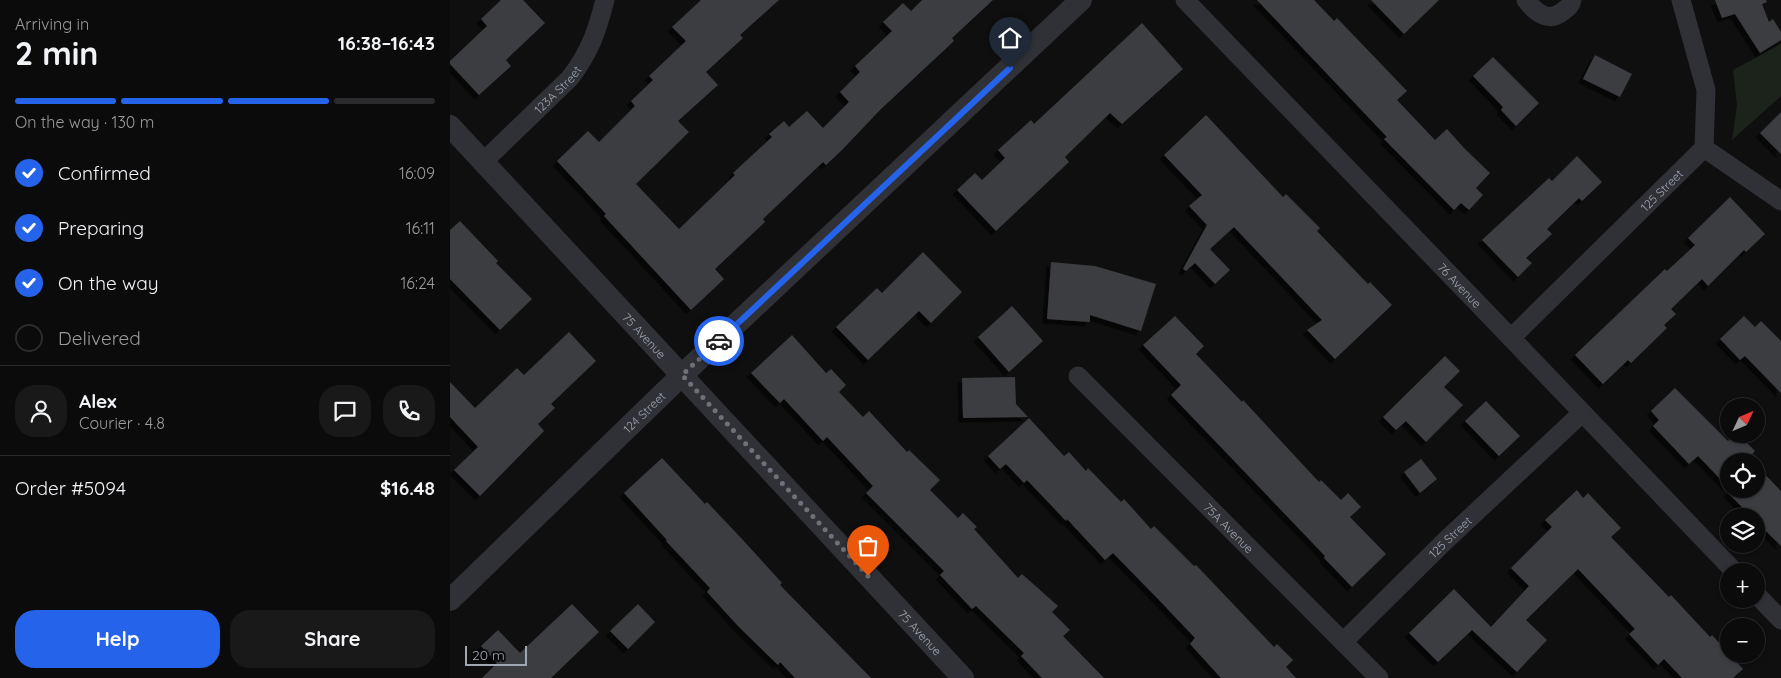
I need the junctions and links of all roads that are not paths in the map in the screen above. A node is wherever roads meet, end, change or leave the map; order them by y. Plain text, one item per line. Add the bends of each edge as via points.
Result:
1 (606, 0) edge
2 (1081, 0) edge
3 (1185, 0) edge
4 (1526, 0) edge
5 (1572, 0) edge
6 (1681, 0) edge
7 (450, 126) edge
8 (1704, 148) junction
9 (483, 162) junction
10 (1781, 201) edge
11 (1512, 338) junction
12 (682, 375) junction
13 (1078, 376) dead end
14 (1582, 413) junction
15 (1726, 563) edge
16 (450, 600) edge
17 (1765, 603) edge
18 (1781, 620) edge
19 (1343, 642) junction
20 (963, 678) edge
21 (1379, 678) edge

1 - 9 street, 123A Street via 596,33 570,78
2 - 12 street, 124 Street
3 - 11 street, 76 Avenue
4 - 5 street via 1534,12 1548,17 1559,15
6 - 8 street via 1706,90
7 - 9 street, 75 Avenue
8 - 10 street
8 - 11 street, 125 Street
9 - 12 street, 75 Avenue
11 - 14 street, 76 Avenue
12 - 16 street, 124 Street
12 - 20 street, 75 Avenue
13 - 19 street, 75A Avenue
14 - 15 street, 76 Avenue
14 - 19 street, 125 Street
17 - 18 street
19 - 21 street, 75A Avenue

